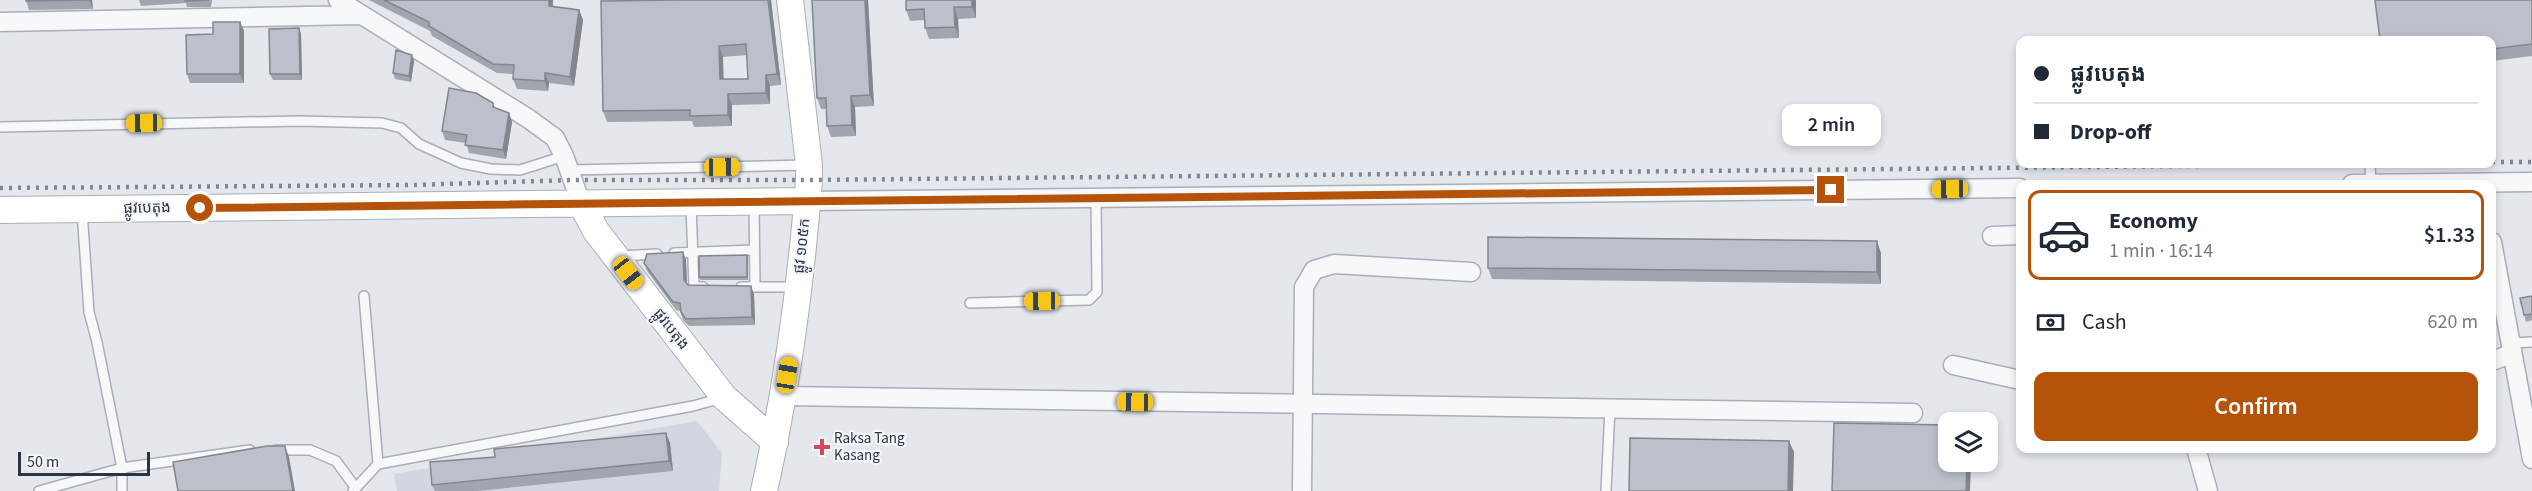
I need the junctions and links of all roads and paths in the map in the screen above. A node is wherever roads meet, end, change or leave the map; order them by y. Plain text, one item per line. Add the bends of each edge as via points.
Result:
1 (338, 0) edge
2 (790, 0) edge
3 (360, 15) junction
4 (0, 22) edge
5 (0, 127) edge
6 (567, 163) junction
7 (809, 165) junction
8 (2532, 183) edge
9 (2496, 184) edge
10 (2016, 188) edge
11 (1096, 198) junction
12 (754, 201) junction
13 (807, 201) junction
14 (691, 202) junction
15 (581, 203) junction
16 (81, 209) junction
17 (0, 210) edge
18 (1992, 236) dead end
19 (2016, 236) edge
20 (754, 250) junction
21 (693, 252) junction
22 (614, 256) junction
23 (2496, 266) edge
24 (1471, 272) dead end
25 (714, 287) edge
26 (734, 287) edge
27 (754, 287) junction
28 (798, 287) junction
29 (364, 296) dead end
30 (970, 303) dead end
31 (2532, 342) edge
32 (2510, 349) junction
33 (2496, 358) edge
34 (1953, 365) dead end
35 (2016, 379) edge
36 (784, 396) junction
37 (724, 397) junction
38 (2526, 401) edge
39 (1302, 404) junction
40 (1610, 408) junction
41 (1913, 413) dead end
42 (775, 442) junction
43 (2197, 453) edge
44 (2532, 459) edge
45 (378, 464) junction
46 (122, 468) junction
47 (354, 489) edge
48 (39, 491) edge
49 (122, 491) edge
50 (764, 491) edge
51 (1302, 491) edge
52 (1605, 491) edge
53 (2208, 491) edge

1 - 3 street
2 - 7 main road, ផ្លូវ ១០៥ក
3 - 4 street
3 - 6 street via 529,119 555,138
5 - 6 lane via 382,123 401,128 419,144 461,163 520,170
6 - 7 lane
6 - 15 street
7 - 13 main road, ផ្លូវ ១០៥ក
8 - 9 street
10 - 11 street
11 - 13 street
11 - 30 lane via 1097,292 1089,300
12 - 13 main road, ផ្លូវបេតុង
12 - 14 main road, ផ្លូវបេតុង
12 - 20 lane
13 - 28 main road, ផ្លូវ ១០៥ក
14 - 15 main road, ផ្លូវបេតុង
14 - 21 lane
15 - 16 main road, ផ្លូវបេតុង
15 - 22 main road, ផ្លូវបេតុង
16 - 17 main road, ផ្លូវបេតុង
16 - 46 lane via 89,312
18 - 19 street
20 - 21 lane
20 - 27 lane
21 - 22 lane
21 - 25 lane via 694,286
22 - 37 main road, ផ្លូវបេតុង
23 - 32 street
24 - 39 street via 1334,264 1314,270 1304,286
26 - 27 lane
27 - 28 lane
28 - 36 main road, ផ្លូវ ១០៥ក
29 - 45 lane
31 - 32 lane
32 - 33 street
32 - 38 street
34 - 35 street
36 - 39 street
36 - 42 main road, ផ្លូវ ១០៥ក
37 - 42 main road, ផ្លូវបេតុង
37 - 45 lane
38 - 44 street
39 - 40 street
39 - 51 street
40 - 41 street
40 - 52 lane
42 - 50 main road, ផ្លូវ ១០៥ក
43 - 53 street
45 - 47 lane
46 - 47 lane via 242,450 310,450 336,461
46 - 48 lane
46 - 49 lane

